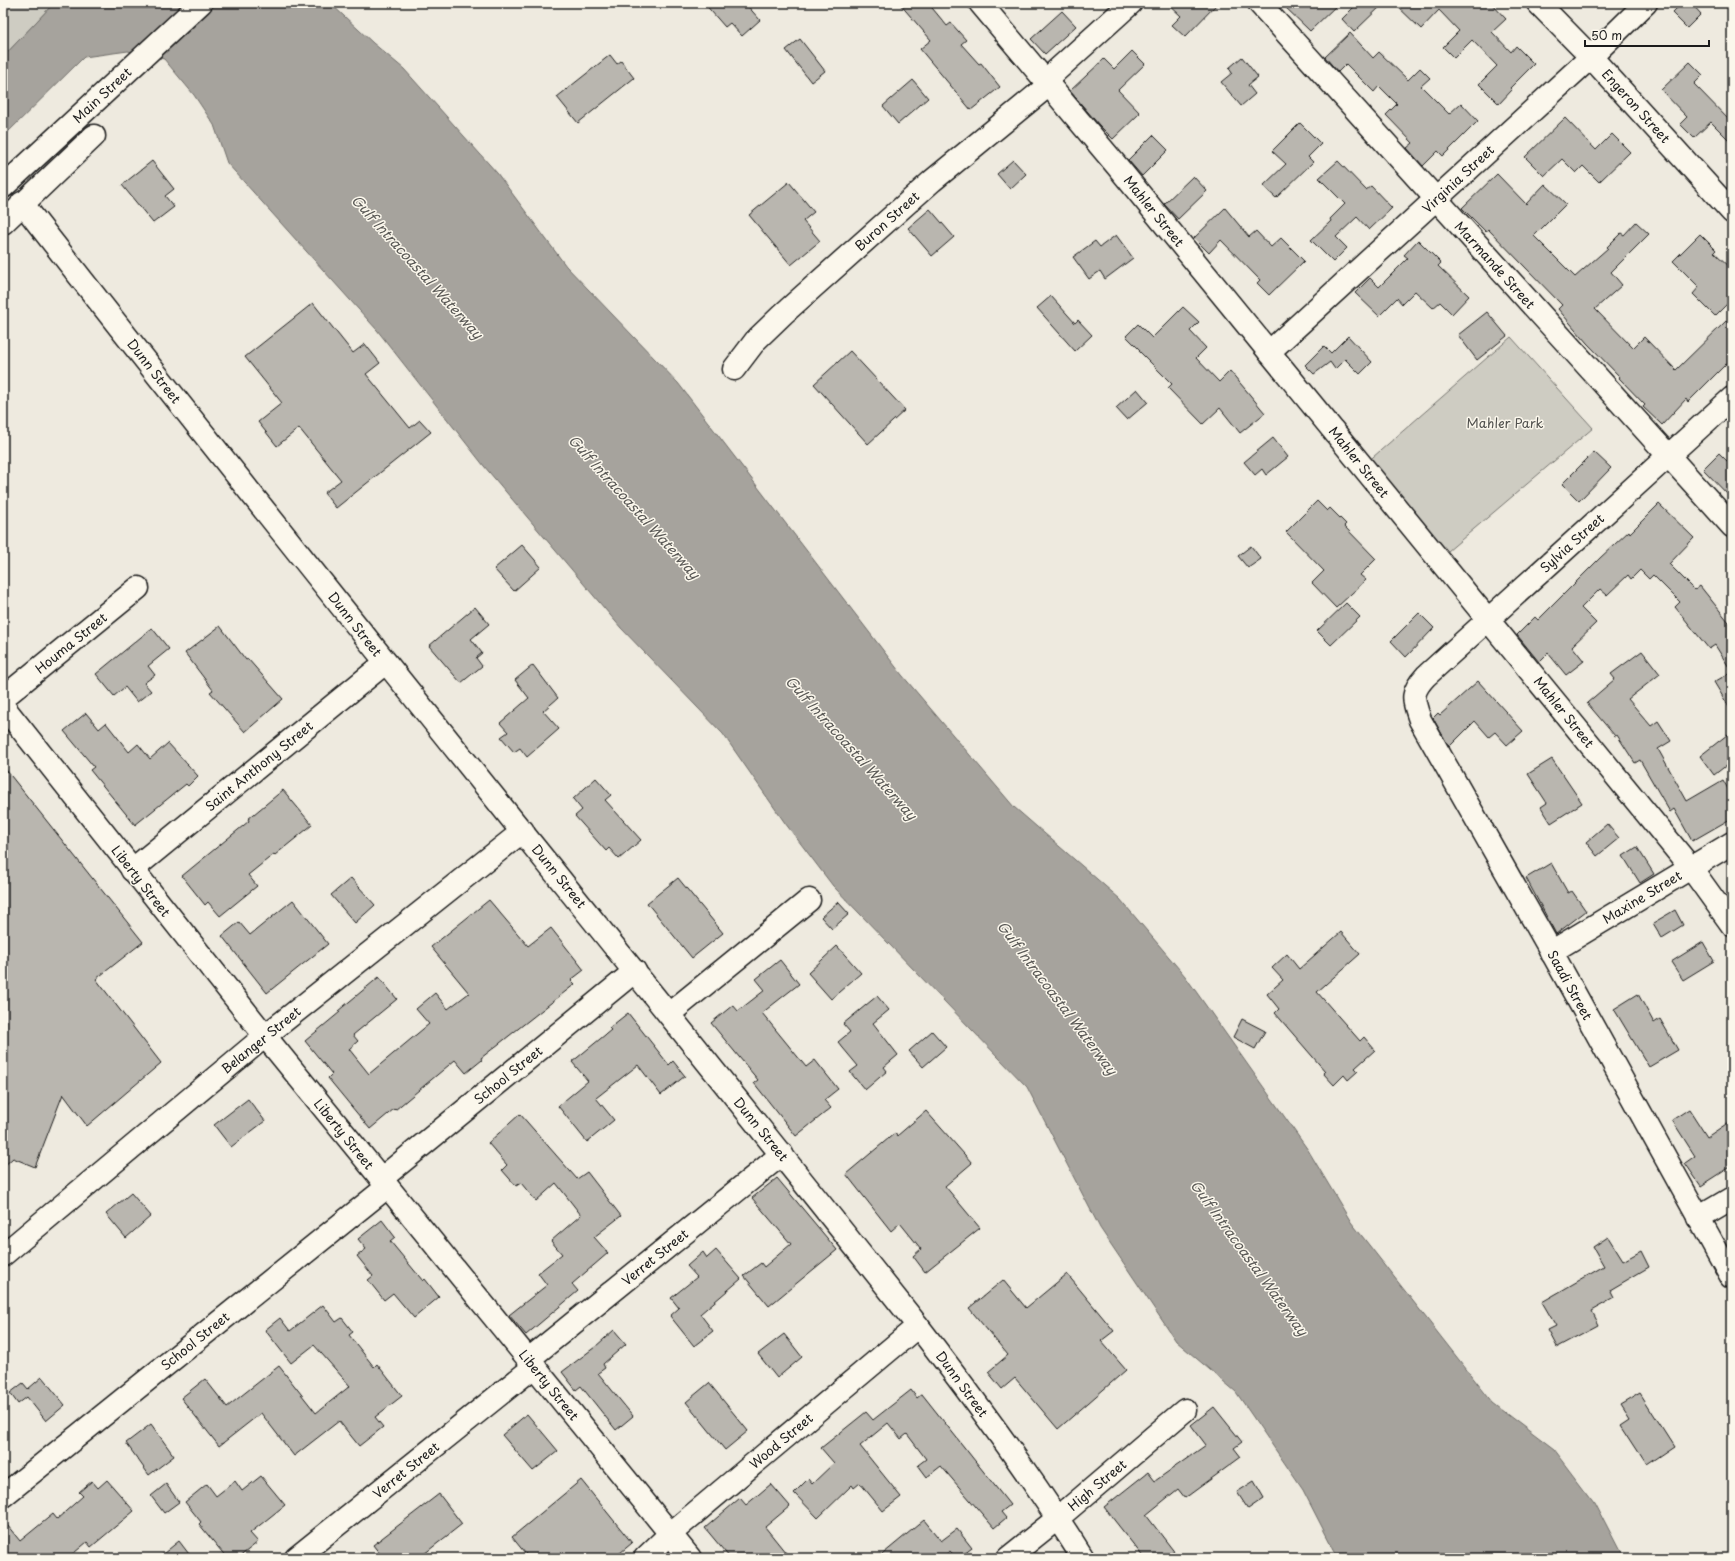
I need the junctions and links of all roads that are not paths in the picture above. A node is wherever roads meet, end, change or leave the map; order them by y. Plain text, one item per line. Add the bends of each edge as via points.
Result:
1 (201, 3) edge
2 (980, 3) edge
3 (1131, 3) edge
4 (1259, 3) edge
5 (1538, 3) edge
6 (1646, 3) edge
7 (1591, 57) junction
8 (1048, 82) junction
9 (94, 136) dead end
10 (3, 187) edge
11 (1436, 199) junction
12 (22, 204) junction
13 (1732, 212) edge
14 (3, 223) edge
15 (1269, 352) junction
16 (734, 369) dead end
17 (1732, 398) edge
18 (1668, 456) junction
19 (1732, 526) edge
20 (138, 588) dead end
21 (1488, 620) junction
22 (386, 662) junction
23 (1416, 691) joint
24 (3, 698) edge
25 (3, 706) edge
26 (523, 831) junction
27 (1732, 843) edge
28 (1691, 868) junction
29 (132, 870) junction
30 (809, 900) dead end
31 (1732, 925) edge
32 (1551, 952) junction
33 (636, 971) junction
34 (669, 1014) junction
35 (265, 1036) junction
36 (782, 1154) junction
37 (384, 1183) junction
38 (1732, 1198) edge
39 (1698, 1218) junction
40 (3, 1255) edge
41 (1732, 1278) edge
42 (918, 1326) junction
43 (532, 1362) junction
44 (1185, 1410) dead end
45 (3, 1496) edge
46 (1058, 1518) junction
47 (670, 1534) junction
48 (296, 1558) edge
49 (645, 1558) edge
50 (690, 1558) edge
51 (1008, 1558) edge
52 (1084, 1558) edge

1 - 10 street, Main Street
2 - 8 street, Mahler Street
3 - 8 street, Buron Street
4 - 11 street, Marmande Street
5 - 7 street, Engeron Street
6 - 7 street, Virginia Street
7 - 11 street, Virginia Street
7 - 13 street, Engeron Street
8 - 15 street, Mahler Street
8 - 16 street, Buron Street via 782,314 756,340
9 - 12 street, Main Street
11 - 15 street, Virginia Street
11 - 18 street, Marmande Street
12 - 14 street, Main Street
12 - 22 street, Dunn Street
15 - 21 street, Mahler Street
17 - 18 street, Sylvia Street
18 - 19 street, Marmande Street
18 - 21 street, Sylvia Street
20 - 24 street, Houma Street
21 - 23 street, Sylvia Street via 1426,676
21 - 28 street, Mahler Street
22 - 26 street, Dunn Street
22 - 29 street, Saint Anthony Street
23 - 32 street, Saadi Street via 1413,701 1420,720
25 - 29 street, Liberty Street
26 - 33 street, Dunn Street
26 - 35 street, Belanger Street
27 - 28 street, Maxine Street
28 - 31 street, Mahler Street
28 - 32 street, Maxine Street
29 - 35 street, Liberty Street
30 - 34 street
32 - 39 street, Saadi Street
33 - 34 street, Dunn Street
33 - 37 street, School Street
34 - 36 street, Dunn Street
35 - 37 street, Liberty Street
35 - 40 street, Belanger Street
36 - 42 street, Dunn Street
36 - 43 street, Verret Street
37 - 43 street, Liberty Street
37 - 45 street, School Street
38 - 39 street
39 - 41 street, Saadi Street
42 - 46 street, Dunn Street via 960,1380
42 - 47 street, Wood Street
43 - 47 street, Liberty Street
43 - 48 street, Verret Street
44 - 46 street, High Street
46 - 51 street, High Street
46 - 52 street, Dunn Street
47 - 49 street, Wood Street
47 - 50 street, Liberty Street

